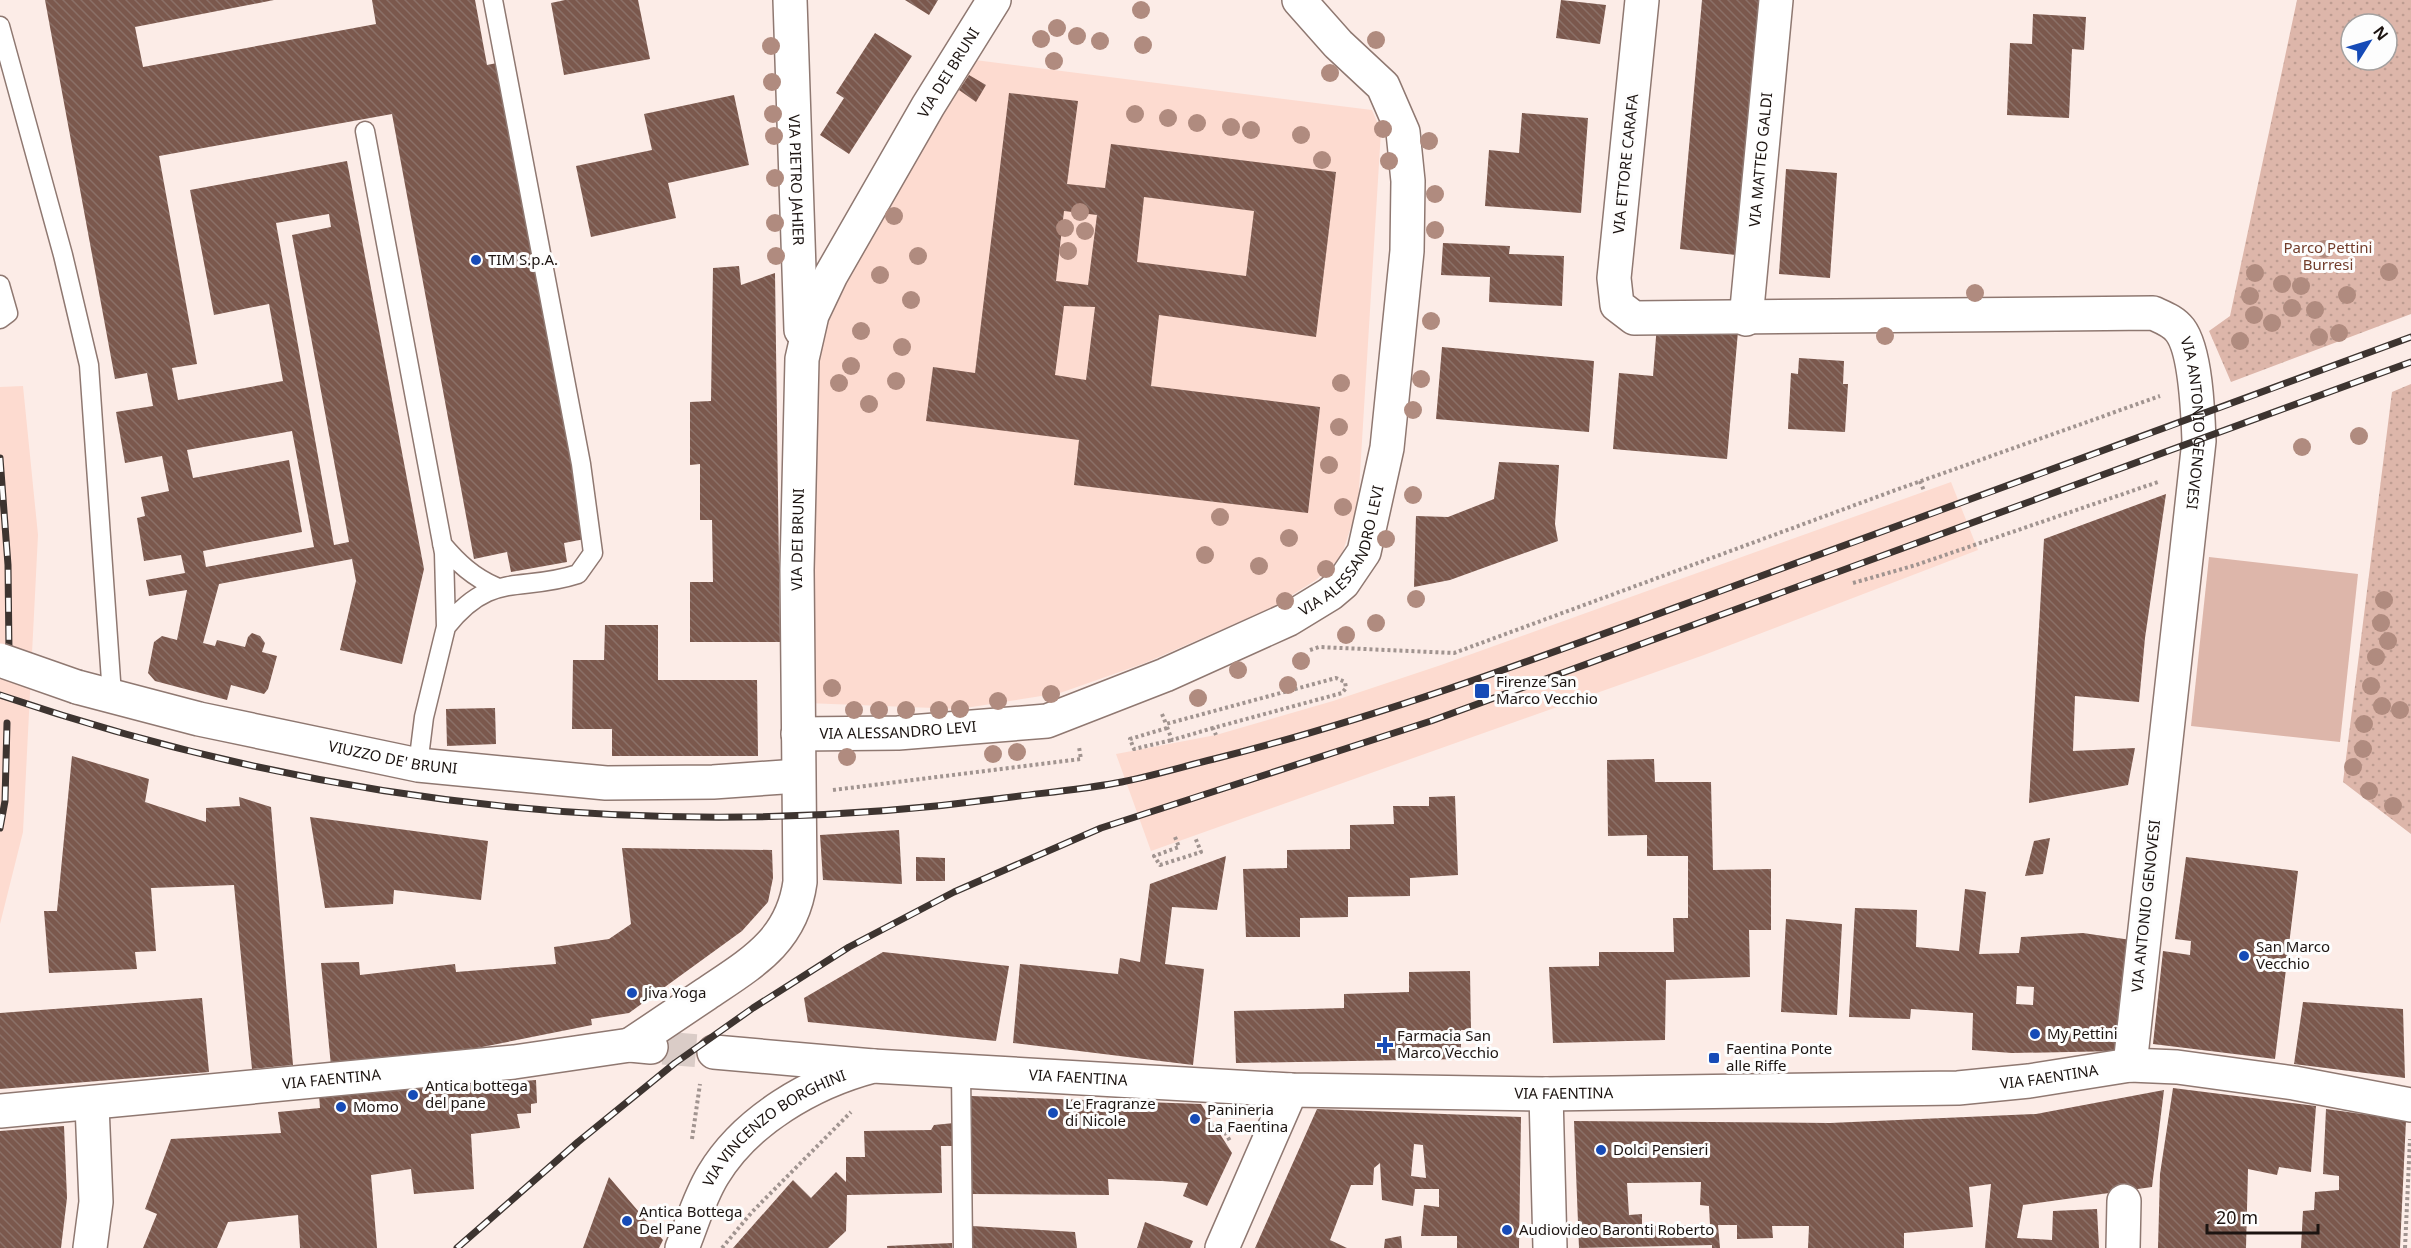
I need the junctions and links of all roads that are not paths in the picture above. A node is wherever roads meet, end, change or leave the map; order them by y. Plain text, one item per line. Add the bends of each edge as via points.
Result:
1 (493, 0) edge
2 (790, 0) edge
3 (994, 0) edge
4 (1299, 0) edge
5 (1642, 0) edge
6 (1776, 0) edge
7 (0, 26) edge
8 (365, 131) dead end
9 (0, 285) edge
10 (1634, 318) joint
11 (1746, 318) junction
12 (0, 319) edge
13 (802, 359) junction
14 (442, 544) junction
15 (496, 587) junction
16 (446, 627) junction
17 (0, 660) edge
18 (112, 695) junction
19 (798, 734) junction
20 (418, 765) junction
21 (798, 785) junction
22 (630, 1045) junction
23 (663, 1048) tunnel mouth
24 (714, 1052) tunnel mouth
25 (2130, 1065) junction
26 (873, 1066) junction
27 (961, 1072) junction
28 (1292, 1090) junction
29 (1546, 1094) junction
30 (92, 1105) junction
31 (0, 1112) edge
32 (2410, 1118) edge
33 (2124, 1201) dead end
34 (90, 1248) edge
35 (682, 1248) edge
36 (963, 1248) edge
37 (1222, 1248) edge
38 (1550, 1248) edge
39 (2123, 1248) edge

1 - 15 lane via 581,464 593,553 578,574
2 - 13 street, VIA PIETRO JAHIER
3 - 13 street, VIA DEI BRUNI via 831,275 812,315
4 - 19 street, VIA ALESSANDRO LEVI via 1383,86 1403,132 1408,181 1407,250 1387,448 1364,552 1357,566 1330,594 1289,619 1165,675 1047,721 909,732
5 - 10 street, VIA ETTORE CARAFA via 1614,278 1617,305
6 - 11 street, VIA MATTEO GALDI
7 - 18 lane via 89,365
8 - 14 lane
9 - 12 lane via 8,313
10 - 11 street, VIA ANTONIO GENOVESI
11 - 25 street, VIA ANTONIO GENOVESI via 2153,313 2172,321 2186,340 2195,384 2199,441
13 - 19 street, VIA DEI BRUNI
14 - 15 lane via 458,563
14 - 16 lane
15 - 16 lane via 467,603
16 - 20 lane via 424,717
17 - 18 street, VIUZZO DE' BRUNI, bridge
18 - 20 street, VIUZZO DE' BRUNI via 275,737
19 - 21 street, VIA DEI BRUNI
20 - 21 street, VIUZZO DE' BRUNI via 606,783
21 - 22 street, VIA DEI BRUNI via 800,882 797,903 780,935 758,959
22 - 23 street, VIA FAENTINA
22 - 30 street, VIA FAENTINA via 514,1062
24 - 26 street, VIA FAENTINA
25 - 29 street, VIA FAENTINA via 1958,1088
25 - 32 street, VIA FAENTINA via 2177,1067 2282,1082
26 - 27 street, VIA FAENTINA
26 - 35 street, VIA VINCENZO BORGHINI via 827,1080 800,1094 729,1153 706,1188
27 - 28 street, VIA FAENTINA
27 - 36 lane
28 - 29 street, VIA FAENTINA
28 - 37 street
29 - 38 street
30 - 31 street, VIA FAENTINA
30 - 34 street via 96,1202
33 - 39 street

